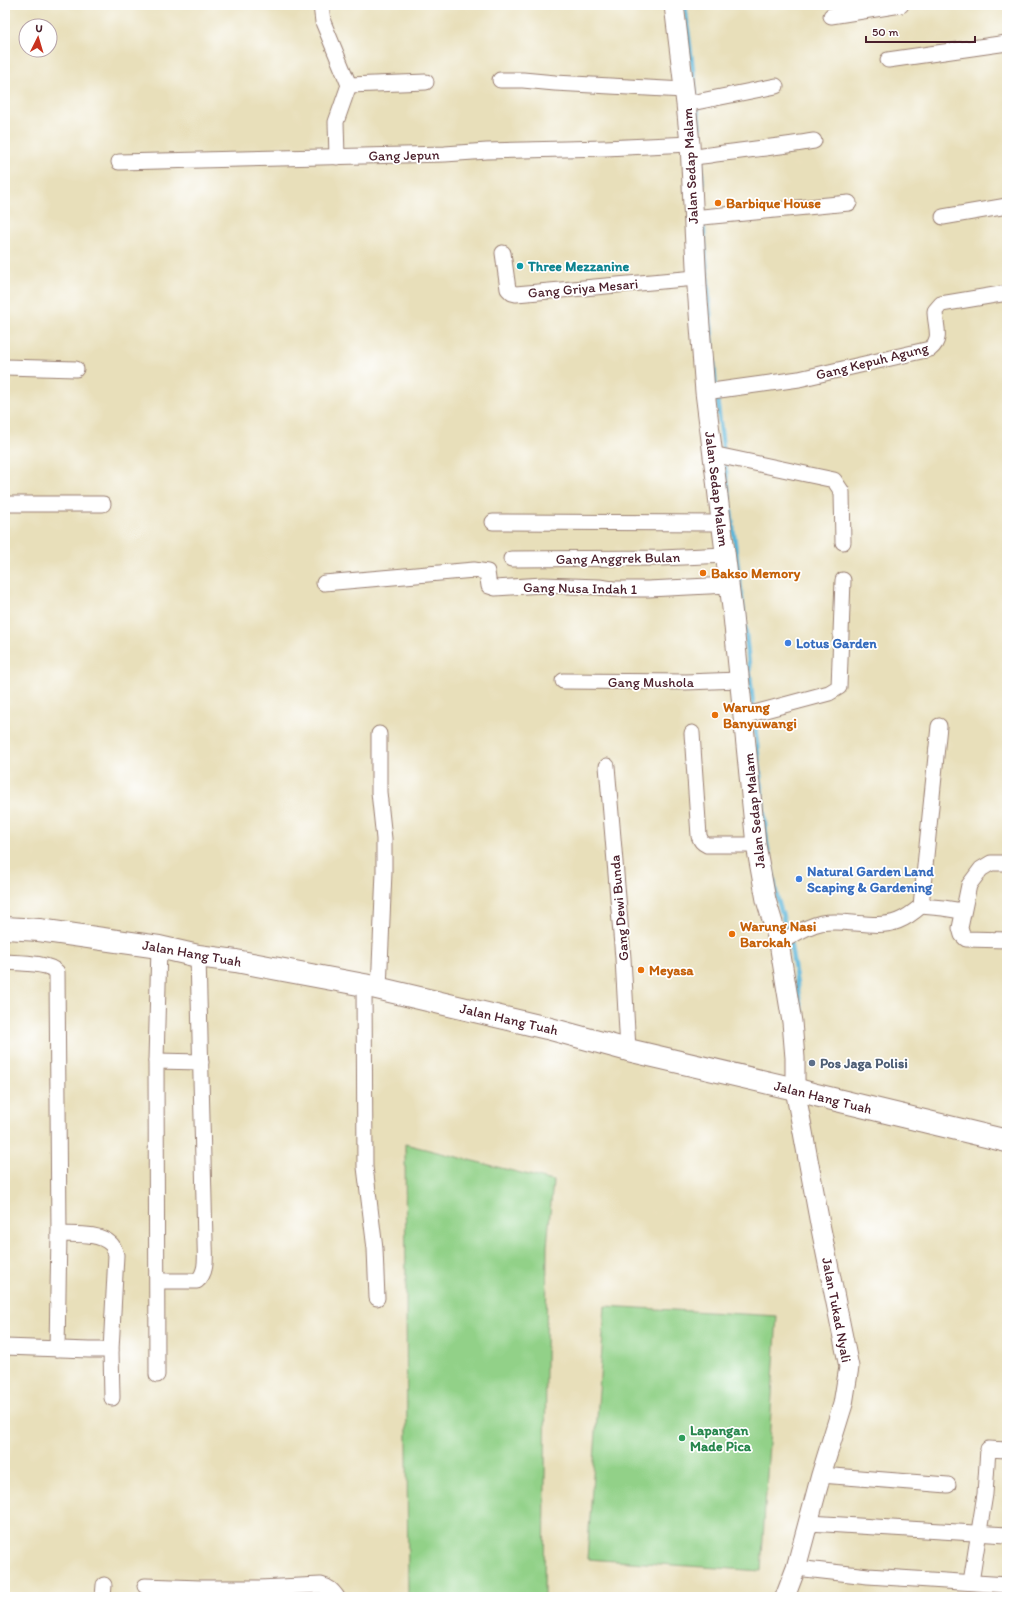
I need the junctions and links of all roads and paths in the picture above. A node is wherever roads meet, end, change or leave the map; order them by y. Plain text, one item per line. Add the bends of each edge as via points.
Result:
1 (321, 5) edge
2 (674, 5) edge
3 (901, 5) edge
4 (831, 16) dead end
5 (1007, 43) edge
6 (888, 60) dead end
7 (500, 80) dead end
8 (426, 82) dead end
9 (349, 85) junction
10 (776, 86) dead end
11 (690, 99) junction
12 (814, 141) dead end
13 (695, 153) junction
14 (337, 157) junction
15 (119, 162) dead end
16 (849, 203) dead end
17 (1007, 206) edge
18 (702, 217) junction
19 (943, 217) dead end
20 (503, 253) dead end
21 (696, 278) junction
22 (1007, 293) edge
23 (5, 367) edge
24 (76, 369) dead end
25 (713, 391) junction
26 (716, 455) junction
27 (5, 504) edge
28 (103, 504) dead end
29 (493, 522) dead end
30 (721, 523) junction
31 (843, 542) dead end
32 (725, 555) junction
33 (511, 559) dead end
34 (843, 580) dead end
35 (324, 583) dead end
36 (729, 585) junction
37 (739, 680) junction
38 (563, 681) dead end
39 (751, 714) junction
40 (939, 726) dead end
41 (692, 732) dead end
42 (379, 734) dead end
43 (607, 766) dead end
44 (756, 845) junction
45 (1007, 863) edge
46 (921, 906) junction
47 (962, 911) junction
48 (5, 928) edge
49 (785, 940) junction
50 (1007, 940) edge
51 (159, 946) junction
52 (198, 956) junction
53 (5, 962) edge
54 (372, 987) junction
55 (628, 1050) junction
56 (156, 1061) junction
57 (201, 1062) junction
58 (795, 1089) junction
59 (1007, 1141) edge
60 (59, 1234) junction
61 (158, 1282) junction
62 (377, 1298) dead end
63 (5, 1347) edge
64 (57, 1349) junction
65 (111, 1350) junction
66 (158, 1375) dead end
67 (112, 1398) dead end
68 (1007, 1450) edge
69 (821, 1475) junction
70 (948, 1485) dead end
71 (809, 1523) junction
72 (979, 1533) junction
73 (1007, 1535) edge
74 (796, 1568) junction
75 (971, 1582) junction
76 (1007, 1585) edge
77 (145, 1586) dead end
78 (337, 1597) edge
79 (786, 1597) edge

1 - 9 street via 323,22
2 - 11 street, Jalan Sedap Malam
3 - 4 street
5 - 6 street
7 - 11 street via 523,80
8 - 9 street
9 - 14 street via 336,122
10 - 11 street
11 - 13 street, Jalan Sedap Malam
12 - 13 street, Gang Jepun
13 - 14 street, Gang Jepun via 605,148
13 - 18 street, Jalan Sedap Malam
14 - 15 street, Gang Jepun
16 - 18 street
17 - 19 street
18 - 21 street, Jalan Sedap Malam
20 - 21 street, Gang Griya Mesari via 508,289 516,294
21 - 25 street, Jalan Sedap Malam
22 - 25 street, Gang Kepuh Agung via 941,304 935,311 938,338 930,349 799,378
23 - 24 street
25 - 26 street, Jalan Sedap Malam
26 - 30 street, Jalan Sedap Malam
26 - 31 street via 834,480 842,492
27 - 28 street
29 - 30 street
30 - 32 street, Jalan Sedap Malam
32 - 33 street, Gang Anggrek Bulan
32 - 36 street, Jalan Sedap Malam
34 - 39 street via 839,687 829,693
35 - 36 street, Gang Nusa Indah 1 via 474,570 487,572 489,586 495,588 543,585 648,589
36 - 37 street, Jalan Sedap Malam
37 - 38 street, Gang Mushola
37 - 39 street, Jalan Sedap Malam
39 - 44 street, Jalan Sedap Malam
40 - 46 street
41 - 44 street via 701,841 707,845
42 - 54 street via 379,792 384,839 384,872
43 - 55 street, Gang Dewi Bunda via 624,958
44 - 49 street, Jalan Sedap Malam via 765,894
45 - 47 street via 990,863 981,869 969,885
46 - 47 street
46 - 49 street via 897,922 821,923
47 - 50 street via 960,928 966,939
48 - 51 main road, Jalan Hang Tuah
49 - 58 street, Jalan Sedap Malam via 795,1058
51 - 52 main road, Jalan Hang Tuah
51 - 56 street
52 - 54 main road, Jalan Hang Tuah
52 - 57 street
53 - 60 street via 46,966 57,972
54 - 55 main road, Jalan Hang Tuah via 547,1028
54 - 62 street via 365,1167 375,1249
55 - 58 main road, Jalan Hang Tuah
56 - 57 street
56 - 61 street
57 - 61 street via 204,1271 197,1281
58 - 59 main road, Jalan Hang Tuah
58 - 69 street, Jalan Tukad Nyali via 818,1218 849,1367 843,1404
60 - 64 street
60 - 65 street via 98,1238 105,1240 114,1248 116,1255
61 - 66 street
63 - 64 street
64 - 65 street
65 - 67 street
68 - 72 street via 988,1449
69 - 70 street
69 - 71 street, Jalan Tukad Nyali
71 - 72 street
71 - 74 street, Jalan Tukad Nyali
72 - 73 street
72 - 75 street
74 - 75 street via 868,1576
74 - 79 street, Jalan Tukad Nyali
75 - 76 street
77 - 78 street via 260,1588 321,1585 331,1589

